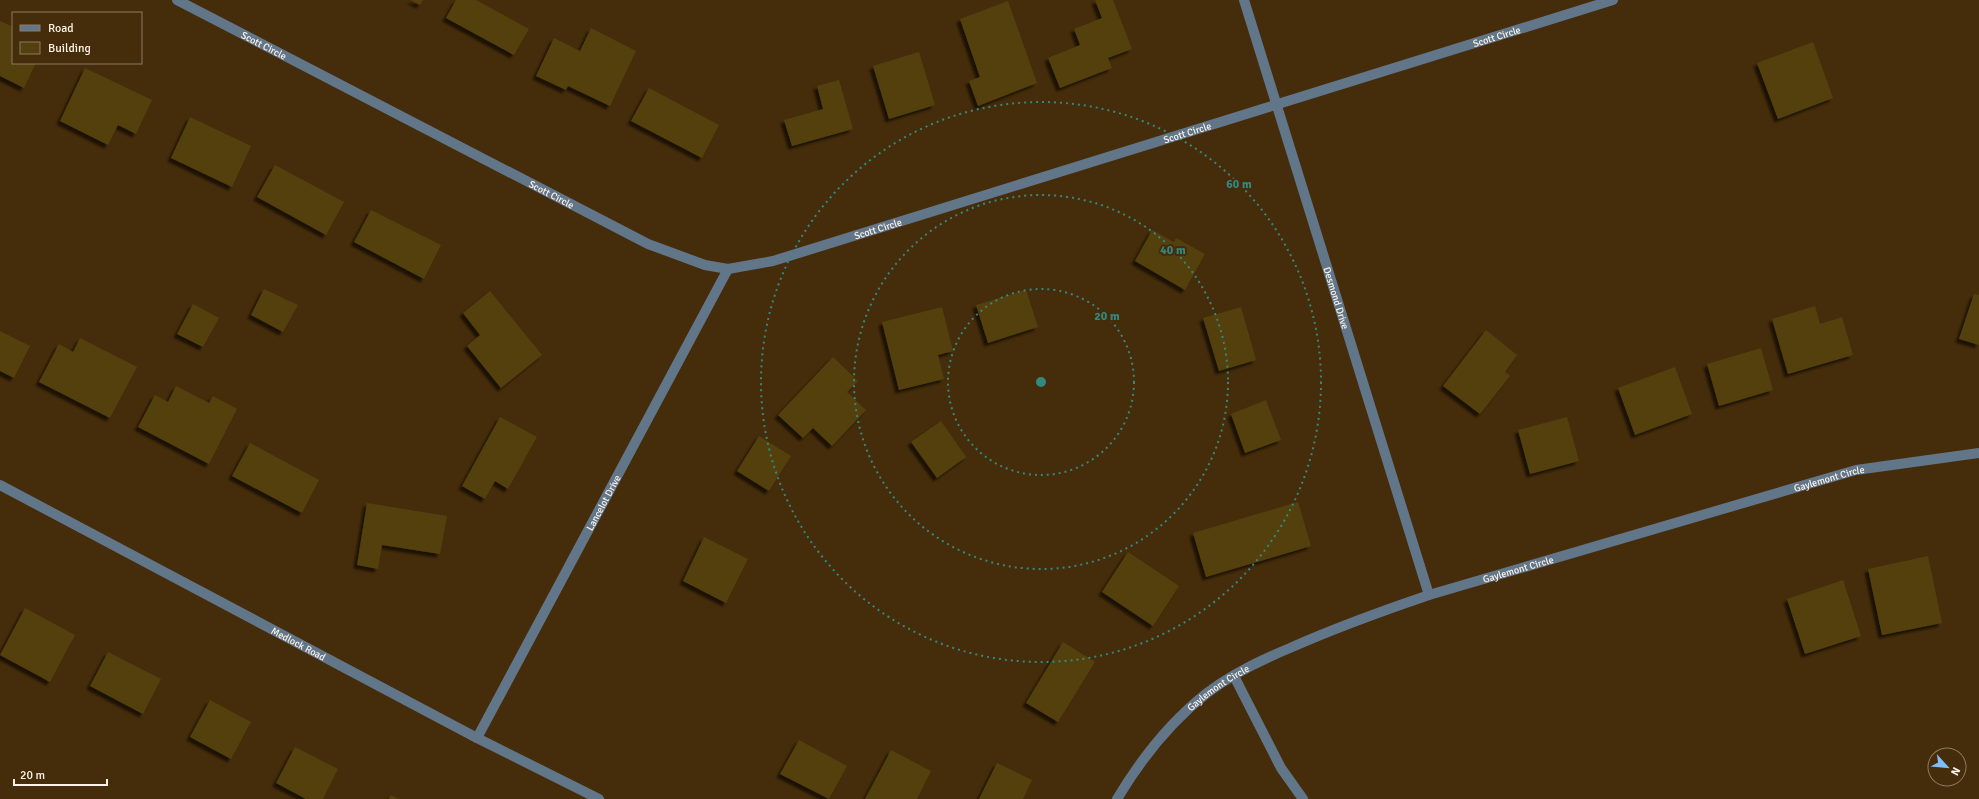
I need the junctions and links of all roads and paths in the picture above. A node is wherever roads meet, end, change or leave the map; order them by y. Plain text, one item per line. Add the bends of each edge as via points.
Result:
1 (177, 0) edge
2 (1244, 0) edge
3 (1613, 0) edge
4 (1276, 104) junction
5 (728, 268) junction
6 (1979, 453) edge
7 (0, 485) edge
8 (1429, 595) junction
9 (1234, 676) junction
10 (477, 738) junction
11 (599, 799) edge
12 (1117, 799) edge
13 (1303, 799) edge

1 - 5 street, Scott Circle via 648,244 705,265
2 - 4 street, Desmond Drive
3 - 4 street, Scott Circle
4 - 5 street, Scott Circle via 773,261
4 - 8 street, Desmond Drive
5 - 10 street, Lancelot Drive
6 - 8 street, Gaylemont Circle via 1856,470
7 - 10 street, Medlock Road
8 - 9 street, Gaylemont Circle via 1315,637
9 - 12 street, Gaylemont Circle via 1207,693 1157,742 1133,772
9 - 13 street via 1281,768
10 - 11 street, Medlock Road

